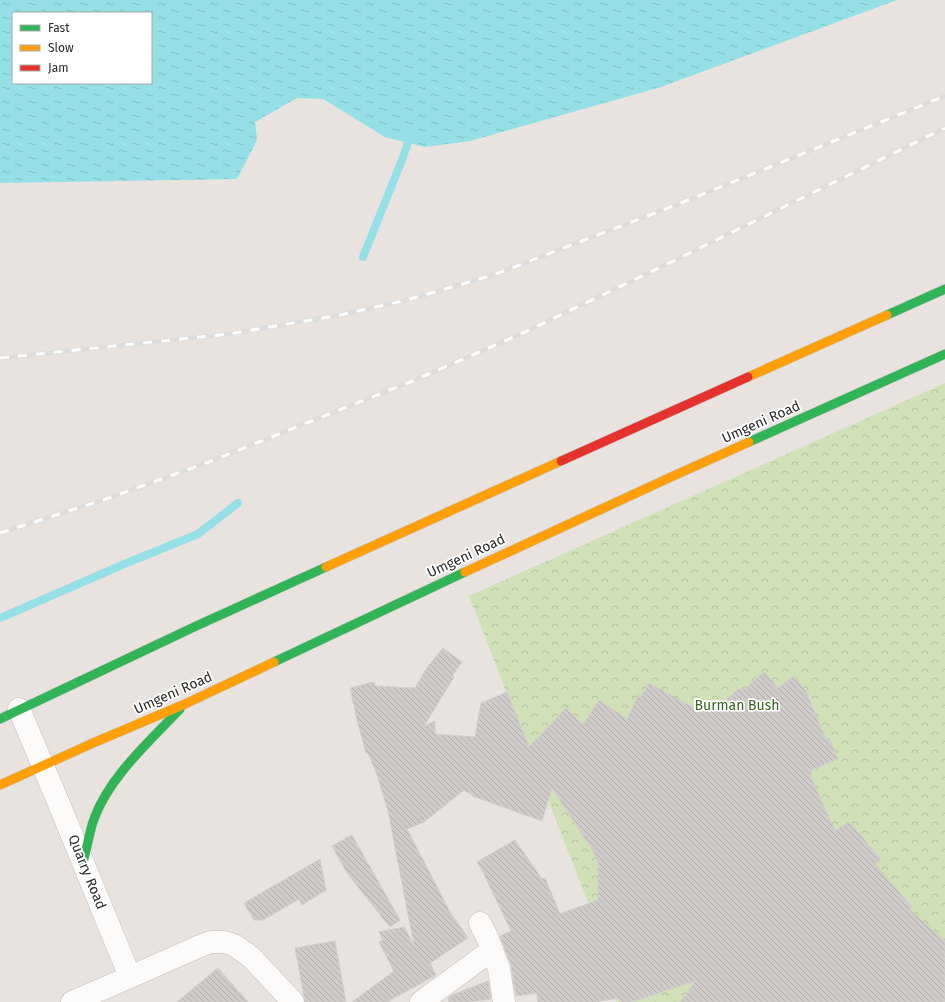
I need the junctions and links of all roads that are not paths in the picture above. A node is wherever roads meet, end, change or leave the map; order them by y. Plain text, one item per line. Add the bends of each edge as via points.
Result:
1 (945, 289) edge
2 (945, 354) edge
3 (185, 704) junction
4 (9, 714) edge
5 (43, 766) junction
6 (0, 785) edge
7 (83, 863) junction
8 (480, 923) dead end
9 (492, 950) junction
10 (130, 977) junction
11 (72, 1002) edge
12 (293, 1002) edge
13 (422, 1002) edge
14 (504, 1002) edge

1 - 4 highway via 194,627
2 - 3 highway, Umgeni Road via 538,538
3 - 5 highway, Umgeni Road
3 - 7 highway via 118,776 104,797 94,819
4 - 5 street, Quarry Road
5 - 6 highway, Umgeni Road
5 - 7 street, Quarry Road
7 - 10 street, Quarry Road
8 - 9 street
9 - 13 street
9 - 14 street via 499,969
10 - 11 street
10 - 12 street via 200,946 211,942 224,942 234,945 251,957

